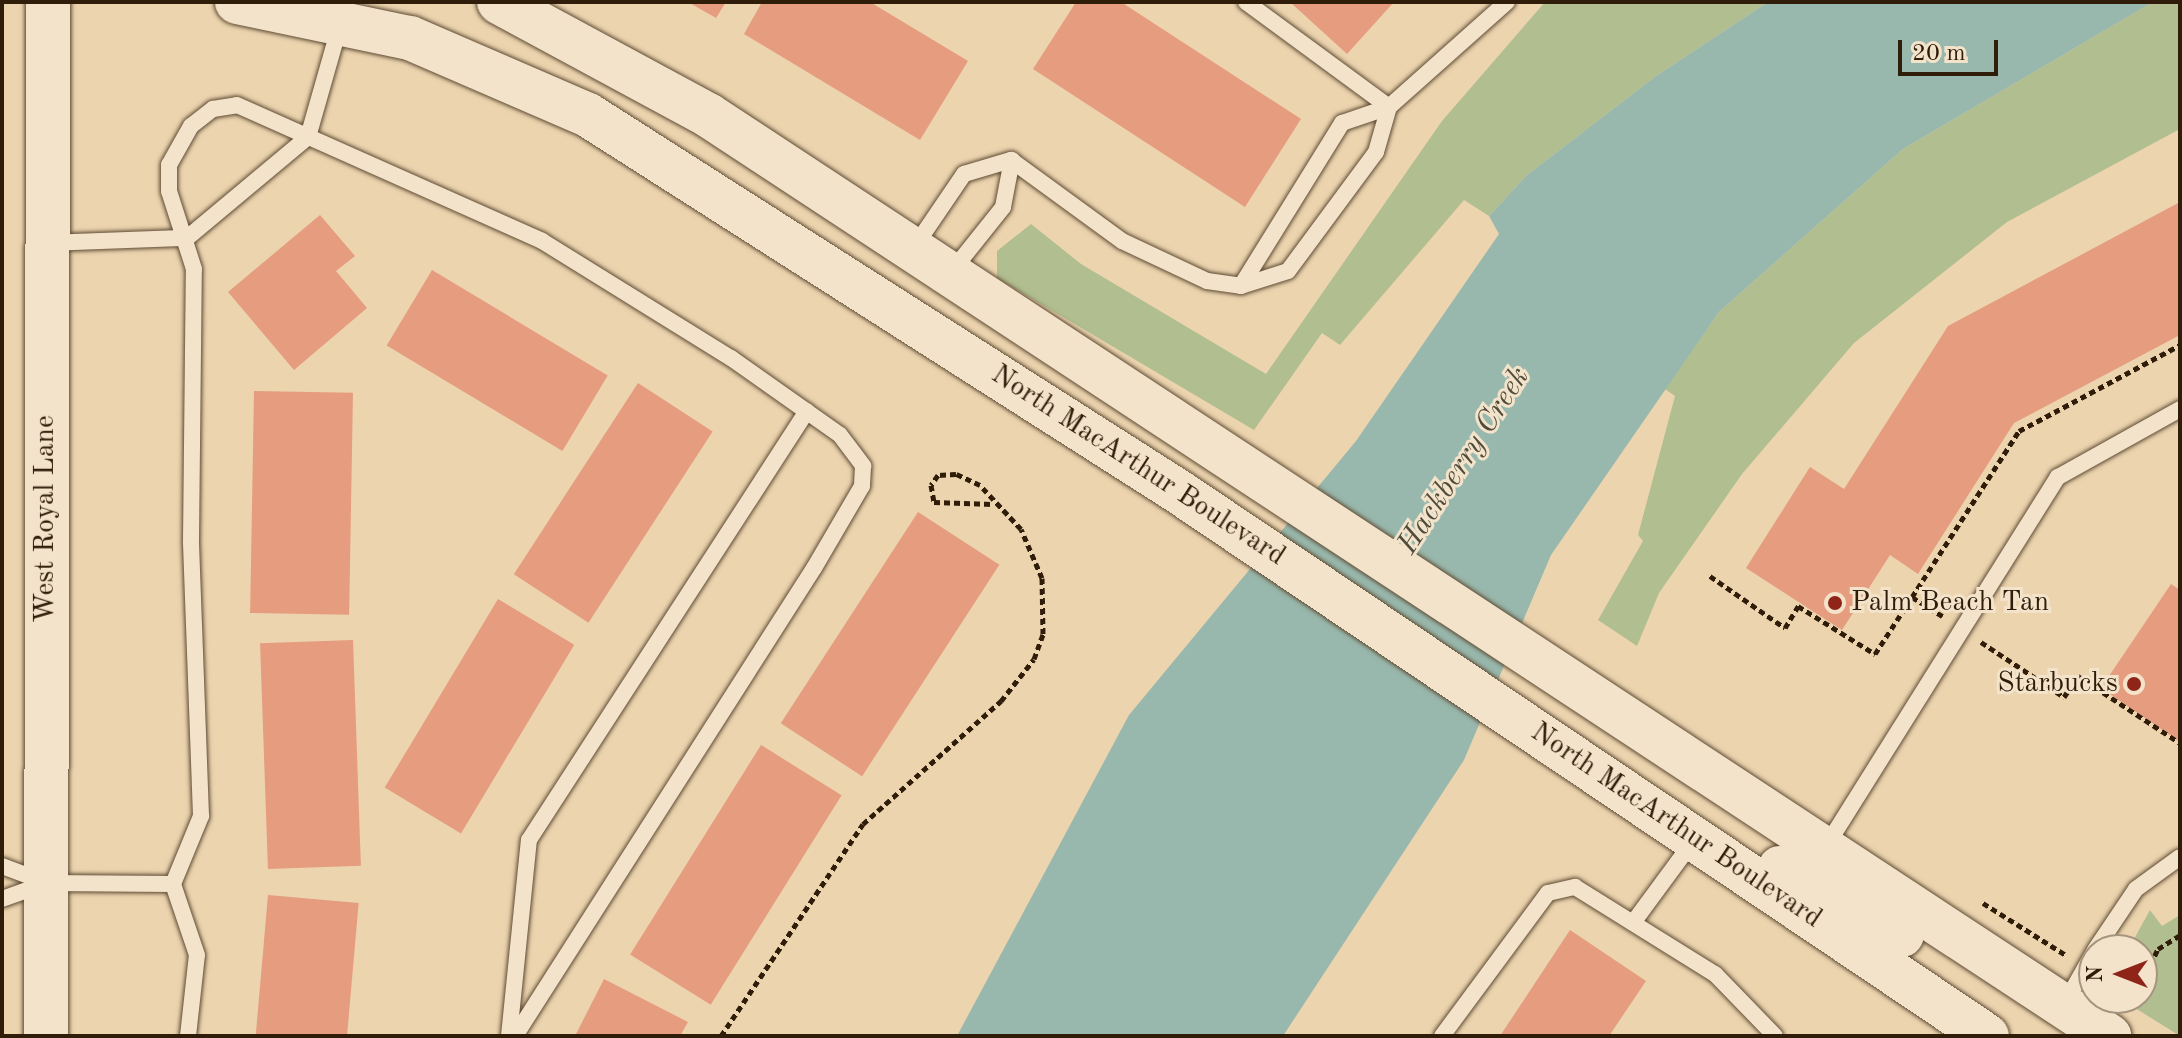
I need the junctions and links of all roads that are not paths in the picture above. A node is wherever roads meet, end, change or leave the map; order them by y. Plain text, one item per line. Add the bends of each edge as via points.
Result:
1 (48, 2) edge
2 (237, 2) edge
3 (499, 2) edge
4 (1246, 2) edge
5 (1507, 2) edge
6 (341, 21) junction
7 (1389, 107) junction
8 (308, 137) junction
9 (1012, 160) junction
10 (187, 238) junction
11 (47, 243) junction
12 (913, 249) junction
13 (951, 273) junction
14 (1241, 286) junction
15 (2180, 409) edge
16 (807, 411) junction
17 (1695, 838) junction
18 (1824, 849) junction
19 (2180, 857) edge
20 (2, 866) edge
21 (47, 883) junction
22 (173, 884) junction
23 (2, 899) edge
24 (1635, 920) junction
25 (2106, 934) edge
26 (2078, 980) edge
27 (1914, 989) junction
28 (2063, 1006) junction
29 (46, 1036) edge
30 (188, 1036) edge
31 (509, 1036) edge
32 (515, 1036) edge
33 (1442, 1036) edge
34 (1775, 1036) edge
35 (1965, 1036) edge
36 (1987, 1036) edge
37 (2109, 1036) edge

1 - 11 main road, West Royal Lane
2 - 6 main road, North MacArthur Boulevard
3 - 12 main road via 708,115
4 - 7 lane
5 - 7 lane
6 - 8 lane
6 - 17 main road, North MacArthur Boulevard via 410,38 588,115 1179,492
7 - 14 lane via 1342,123
7 - 14 lane via 1376,152 1288,271
8 - 10 lane
8 - 10 lane via 237,105 213,109 191,126 169,165 169,191
8 - 16 lane via 542,241
9 - 12 lane via 964,174
9 - 13 lane via 1003,207
9 - 14 lane via 1122,241 1207,281
10 - 11 lane
10 - 22 lane via 194,269 191,541 201,816
11 - 21 main road, West Royal Lane
12 - 13 main road
13 - 18 main road
15 - 18 lane via 2058,477
16 - 31 lane via 529,840
16 - 32 lane via 858,451 862,486
17 - 24 lane
17 - 27 main road, North MacArthur Boulevard
17 - 28 main road via 1713,833 1857,908 1980,988
18 - 28 main road
19 - 25 lane via 2136,889
20 - 21 lane
21 - 22 lane
21 - 23 lane
21 - 29 main road, West Royal Lane
22 - 30 lane via 197,955
24 - 33 lane via 1575,887 1548,893
24 - 34 lane via 1715,974
26 - 28 lane
27 - 35 main road
27 - 36 main road, North MacArthur Boulevard
28 - 37 main road

